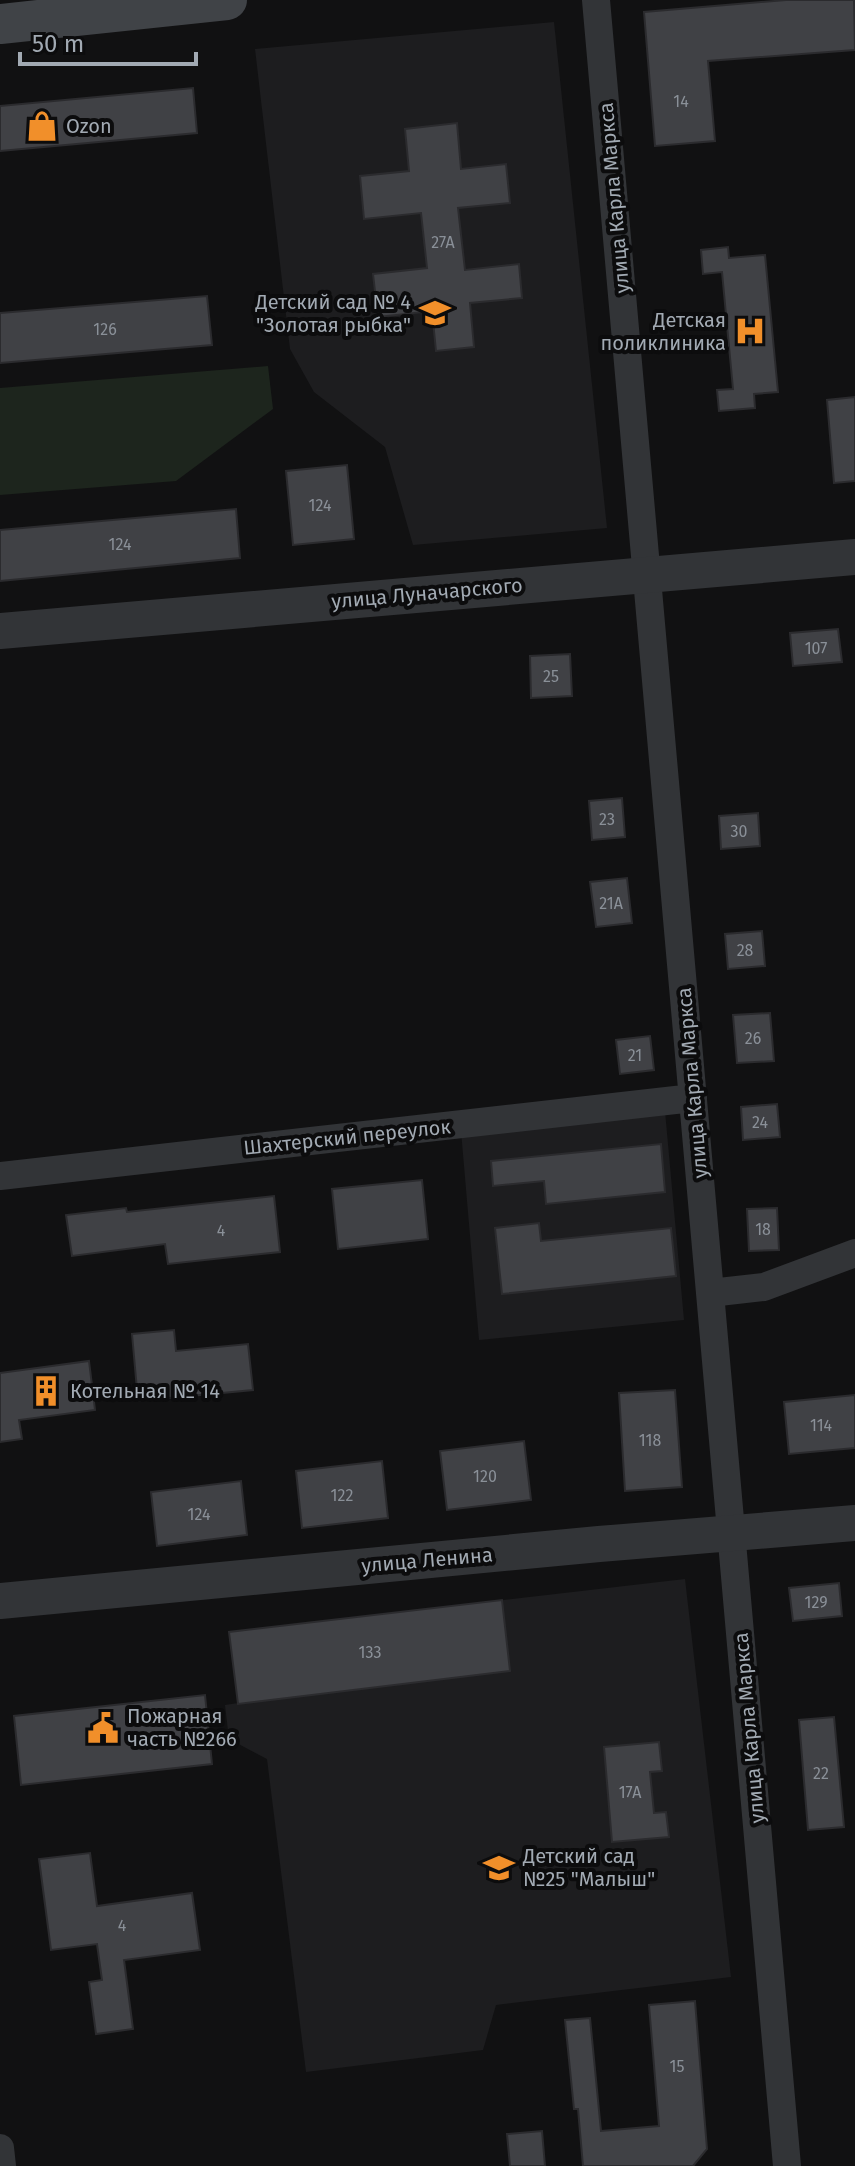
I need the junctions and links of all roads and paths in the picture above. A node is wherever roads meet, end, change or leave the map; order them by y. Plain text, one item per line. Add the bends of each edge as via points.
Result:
1 (227, 0) edge
2 (596, 0) edge
3 (0, 24) edge
4 (855, 557) edge
5 (647, 575) junction
6 (0, 631) edge
7 (693, 1098) junction
8 (0, 1176) edge
9 (855, 1253) edge
10 (710, 1293) junction
11 (855, 1523) edge
12 (731, 1533) junction
13 (0, 1601) edge
14 (0, 2148) edge
15 (2, 2166) edge
16 (787, 2166) edge

1 - 3 main road
2 - 5 street, улица Карла Маркса
4 - 5 street, улица Луначарского
5 - 6 street, улица Луначарского
5 - 7 street, улица Карла Маркса
7 - 8 street, Шахтерский переулок
7 - 10 street, улица Карла Маркса
9 - 10 street via 764,1287
10 - 12 street, улица Карла Маркса
11 - 12 street, улица Ленина
12 - 13 street, улица Ленина
12 - 16 street, улица Карла Маркса
14 - 15 street

